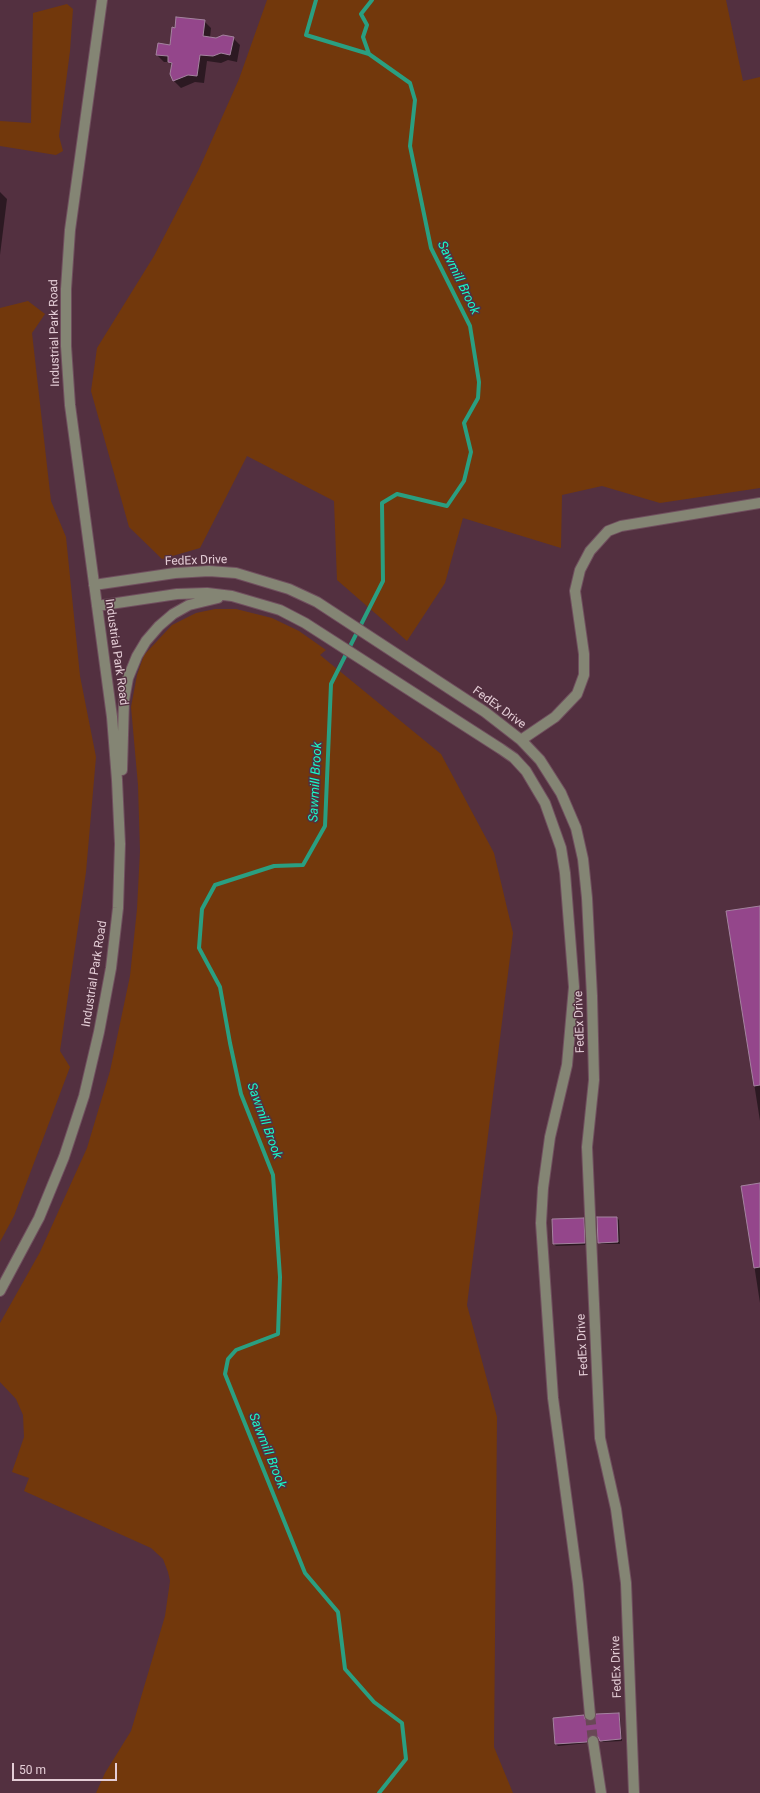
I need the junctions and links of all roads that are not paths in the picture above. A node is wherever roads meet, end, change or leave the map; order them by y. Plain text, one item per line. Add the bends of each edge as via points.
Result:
1 (102, 0) edge
2 (760, 503) edge
3 (94, 585) junction
4 (232, 596) junction
5 (97, 606) junction
6 (521, 740) junction
7 (120, 844) junction
8 (0, 1291) edge
9 (590, 1715) tunnel mouth
10 (593, 1741) tunnel mouth
11 (601, 1793) edge
12 (634, 1793) edge

1 - 3 street, Industrial Park Road via 70,230 66,289 70,405
2 - 6 street via 620,526 608,531 590,550 580,570 575,591 584,654 584,675 578,694 555,718
3 - 5 street, Industrial Park Road
3 - 6 street, FedEx Drive via 209,571 236,573 289,589 316,602 480,708
4 - 5 street, FedEx Drive via 207,593 177,594
4 - 7 street via 209,599 173,614 146,641 137,656 128,678 124,700
4 - 9 street, FedEx Drive via 280,610 305,623 514,758 526,771 545,803 561,848 574,987 566,1064 550,1138 543,1188 541,1223 553,1398 578,1584
5 - 7 street, Industrial Park Road via 112,717
6 - 12 street, FedEx Drive via 540,760 561,793 576,828 583,859 592,996 594,1080 587,1147 600,1438 616,1509 626,1583
7 - 8 street, Industrial Park Road via 118,908 111,968 84,1096 64,1157 42,1211
10 - 11 street

